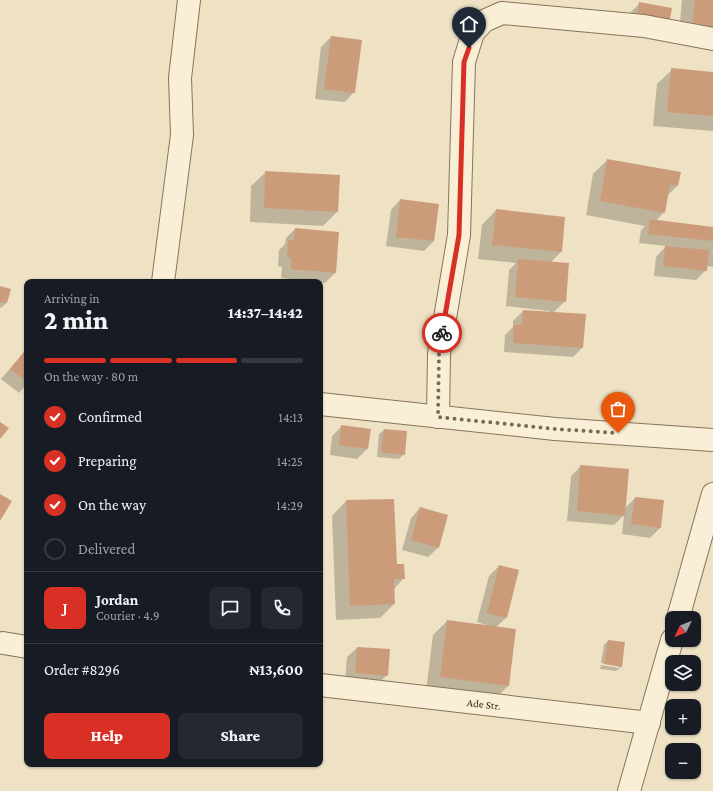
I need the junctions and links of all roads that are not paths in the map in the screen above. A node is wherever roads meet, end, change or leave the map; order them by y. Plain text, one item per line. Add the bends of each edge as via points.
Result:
1 (189, 0) edge
2 (713, 39) edge
3 (163, 279) edge
4 (323, 404) edge
5 (438, 417) junction
6 (713, 440) edge
7 (713, 494) edge
8 (680, 611) edge
9 (4, 643) dead end
10 (24, 646) edge
11 (670, 647) edge
12 (323, 685) edge
13 (649, 723) junction
14 (630, 791) edge

1 - 3 street via 180,78 182,135
2 - 5 street via 644,26 502,13 484,20 473,33 464,62 459,235 439,354
4 - 5 street
5 - 6 street via 555,429
7 - 8 street
9 - 10 street
11 - 13 street
12 - 13 street, Ade Str.
13 - 14 street

